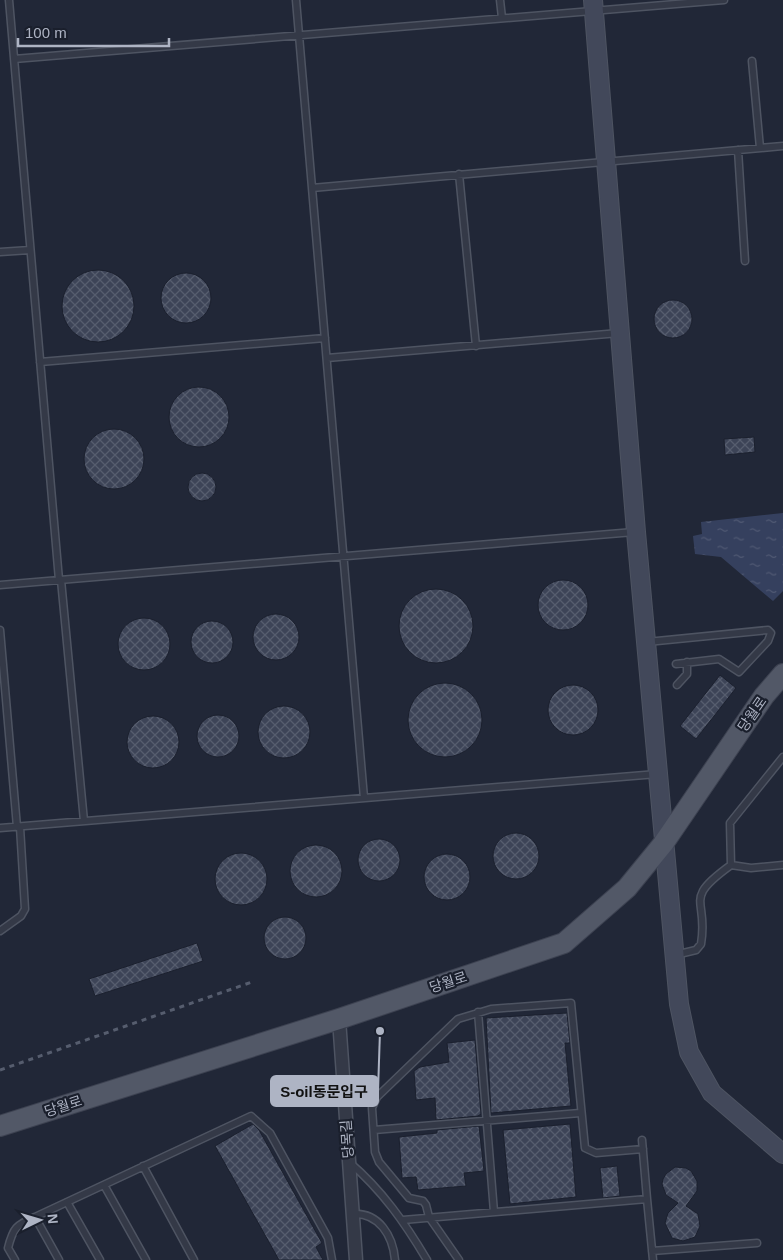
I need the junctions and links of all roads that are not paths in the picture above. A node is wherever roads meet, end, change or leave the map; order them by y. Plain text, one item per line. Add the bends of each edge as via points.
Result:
1 (9, 0) edge
2 (296, 0) edge
3 (500, 0) edge
4 (724, 0) edge
5 (593, 5) edge
6 (502, 18) junction
7 (300, 37) junction
8 (14, 59) junction
9 (752, 60) dead end
10 (783, 146) edge
11 (760, 148) junction
12 (738, 150) junction
13 (606, 161) junction
14 (459, 174) junction
15 (312, 188) junction
16 (30, 250) junction
17 (0, 252) edge
18 (745, 261) dead end
19 (620, 333) junction
20 (325, 338) junction
21 (476, 346) junction
22 (327, 358) junction
23 (40, 362) junction
24 (636, 532) junction
25 (344, 557) junction
26 (60, 580) junction
27 (0, 586) edge
28 (0, 630) edge
29 (646, 643) junction
30 (687, 662) junction
31 (676, 664) dead end
32 (783, 674) edge
33 (677, 686) dead end
34 (783, 757) edge
35 (658, 774) junction
36 (364, 798) junction
37 (84, 821) junction
38 (18, 827) junction
39 (0, 828) edge
40 (663, 844) junction
41 (731, 865) junction
42 (783, 865) edge
43 (0, 931) edge
44 (674, 955) junction
45 (478, 1012) junction
46 (339, 1018) junction
47 (580, 1112) junction
48 (486, 1120) junction
49 (0, 1126) edge
50 (374, 1130) junction
51 (642, 1140) dead end
52 (643, 1149) junction
53 (783, 1154) edge
54 (348, 1161) junction
55 (143, 1166) junction
56 (104, 1184) junction
57 (647, 1199) junction
58 (67, 1202) junction
59 (494, 1212) junction
60 (352, 1214) junction
61 (35, 1217) junction
62 (429, 1217) junction
63 (403, 1220) junction
64 (757, 1243) dead end
65 (652, 1251) junction
66 (15, 1260) edge
67 (59, 1260) edge
68 (100, 1260) edge
69 (146, 1260) edge
70 (194, 1260) edge
71 (332, 1260) edge
72 (356, 1260) edge
73 (395, 1260) edge
74 (427, 1260) edge
75 (459, 1260) edge
76 (653, 1260) edge

1 - 8 lane
2 - 7 lane
3 - 6 lane
4 - 5 lane
5 - 6 lane
5 - 13 main road
6 - 7 lane
7 - 8 lane
7 - 15 lane
8 - 16 lane
9 - 11 lane
10 - 11 lane
11 - 12 lane
12 - 13 lane
12 - 18 lane
13 - 14 lane
13 - 19 main road
14 - 15 lane
14 - 21 lane
15 - 20 lane
16 - 17 lane
16 - 23 lane
19 - 21 lane
19 - 24 main road
20 - 22 lane
20 - 23 lane
21 - 22 lane
22 - 25 lane
23 - 26 lane
24 - 25 lane
24 - 29 main road
25 - 26 lane
25 - 36 lane
26 - 27 lane
26 - 37 lane
28 - 38 lane
29 - 30 lane via 768,630 771,633 768,641 739,672 719,659
29 - 35 main road
30 - 31 lane
30 - 33 lane via 687,674
32 - 40 main road, 당월로 via 764,696
34 - 41 lane via 730,823
35 - 36 lane
35 - 40 main road
36 - 37 lane
37 - 38 lane
38 - 39 lane
38 - 43 lane via 25,909 21,916
40 - 44 main road
40 - 46 main road, 당월로 via 627,888 564,943
41 - 42 lane via 751,868
41 - 44 lane via 710,880 700,893 701,944 696,950
44 - 53 main road via 679,1004 689,1052 712,1093
45 - 47 lane via 571,1003
45 - 48 lane
45 - 50 lane via 451,1025 377,1097 372,1108
46 - 49 main road, 당월로
46 - 54 street, 당목길
47 - 48 lane
47 - 52 lane via 583,1142 591,1152
48 - 50 lane
48 - 59 lane
50 - 62 lane via 379,1162 409,1198 423,1201
51 - 52 lane
52 - 57 lane
54 - 60 street, 당목길
54 - 63 lane via 366,1176
55 - 56 lane
55 - 70 lane
55 - 71 lane via 251,1116 270,1133 328,1238
56 - 58 lane
56 - 69 lane
57 - 59 lane
57 - 65 lane
58 - 61 lane
58 - 68 lane
59 - 62 lane
60 - 72 street, 당목길
60 - 73 lane via 366,1214 381,1225 392,1241
61 - 66 lane via 18,1224 11,1234 8,1248
61 - 67 lane
62 - 63 lane
62 - 75 lane
63 - 74 lane
64 - 65 lane
65 - 76 lane

